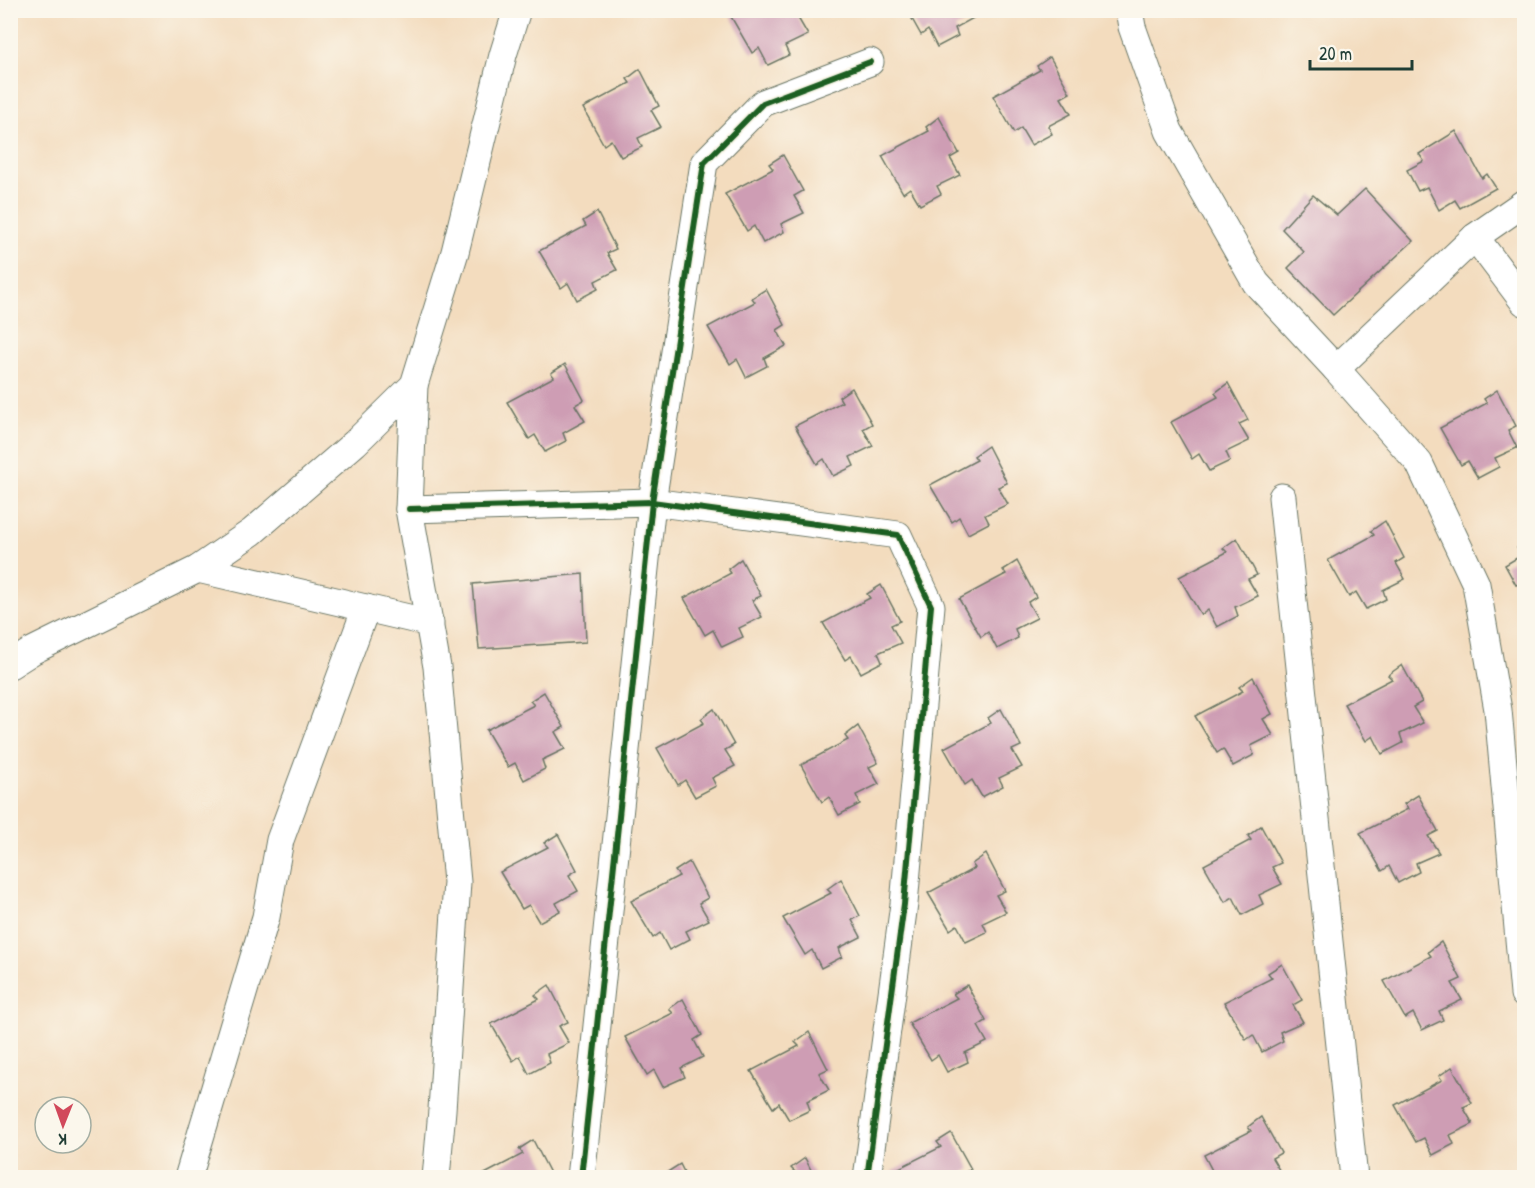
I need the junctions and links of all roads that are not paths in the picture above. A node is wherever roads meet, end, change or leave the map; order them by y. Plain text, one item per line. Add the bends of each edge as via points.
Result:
1 (517, 10) edge
2 (1129, 10) edge
3 (870, 62) dead end
4 (1524, 203) edge
5 (1475, 237) junction
6 (1524, 302) edge
7 (1336, 369) junction
8 (414, 385) junction
9 (1282, 497) dead end
10 (652, 502) junction
11 (409, 509) junction
12 (198, 569) junction
13 (366, 608) junction
14 (429, 623) junction
15 (10, 665) edge
16 (1524, 994) edge
17 (188, 1178) edge
18 (436, 1178) edge
19 (581, 1178) edge
20 (867, 1178) edge
21 (1354, 1178) edge

1 - 8 street via 454,252
2 - 7 street via 1169,131 1256,283
3 - 10 street via 763,103 704,163
4 - 5 street
5 - 6 street
5 - 7 street
7 - 16 street via 1419,463 1476,584 1498,710
8 - 11 street
8 - 12 street via 355,443 252,532
9 - 21 street
10 - 11 street
10 - 19 street
10 - 20 street via 898,535 931,606 904,904
11 - 14 street
12 - 13 street
12 - 15 street
13 - 14 street
13 - 17 street via 280,840 266,917
14 - 18 street via 437,667 457,882

